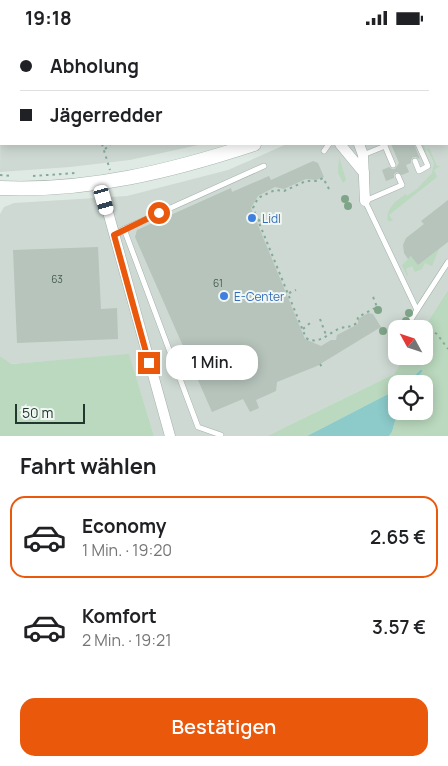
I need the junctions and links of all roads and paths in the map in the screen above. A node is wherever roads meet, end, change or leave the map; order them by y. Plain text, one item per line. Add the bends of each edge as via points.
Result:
1 (103, 145) edge
2 (110, 145) edge
3 (251, 145) edge
4 (328, 145) edge
5 (341, 145) edge
6 (359, 145) edge
7 (385, 145) edge
8 (418, 145) edge
9 (105, 149) junction
10 (324, 151) dead end
11 (363, 155) junction
12 (416, 161) dead end
13 (393, 165) dead end
14 (264, 166) dead end
15 (80, 173) dead end
16 (364, 173) junction
17 (0, 175) edge
18 (17, 176) dead end
19 (25, 176) dead end
20 (398, 176) dead end
21 (102, 177) junction
22 (0, 188) edge
23 (329, 189) dead end
24 (365, 201) junction
25 (265, 218) dead end
26 (258, 221) junction
27 (124, 229) junction
28 (114, 235) junction
29 (448, 262) edge
30 (296, 290) dead end
31 (288, 294) junction
32 (372, 294) dead end
33 (417, 310) junction
34 (320, 319) dead end
35 (411, 319) joint
36 (310, 323) dead end
37 (303, 329) junction
38 (326, 336) junction
39 (316, 341) junction
40 (316, 345) dead end
41 (448, 349) edge
42 (320, 364) dead end
43 (322, 367) dead end
44 (221, 435) dead end
45 (170, 436) edge

1 - 9 path
2 - 9 path
3 - 21 street via 197,163
4 - 10 lane
5 - 16 street
6 - 11 street
7 - 11 lane
7 - 13 lane
8 - 12 lane via 428,166 420,171
9 - 21 path via 110,170
11 - 16 street
14 - 27 lane
15 - 19 path
16 - 24 street
17 - 18 path
20 - 24 lane via 402,185
21 - 22 street via 53,187
21 - 28 street
23 - 26 path via 324,178 258,197 253,208
24 - 33 lane
25 - 26 path
26 - 31 path
27 - 28 lane
27 - 44 lane via 198,427
28 - 45 street
29 - 33 lane
30 - 31 path
31 - 37 path
32 - 38 path via 377,307 358,317 357,323 349,328 343,327
33 - 35 lane
34 - 38 path
35 - 41 path via 437,334
36 - 37 path
37 - 39 path via 306,338
38 - 39 path
39 - 40 path
42 - 43 path

